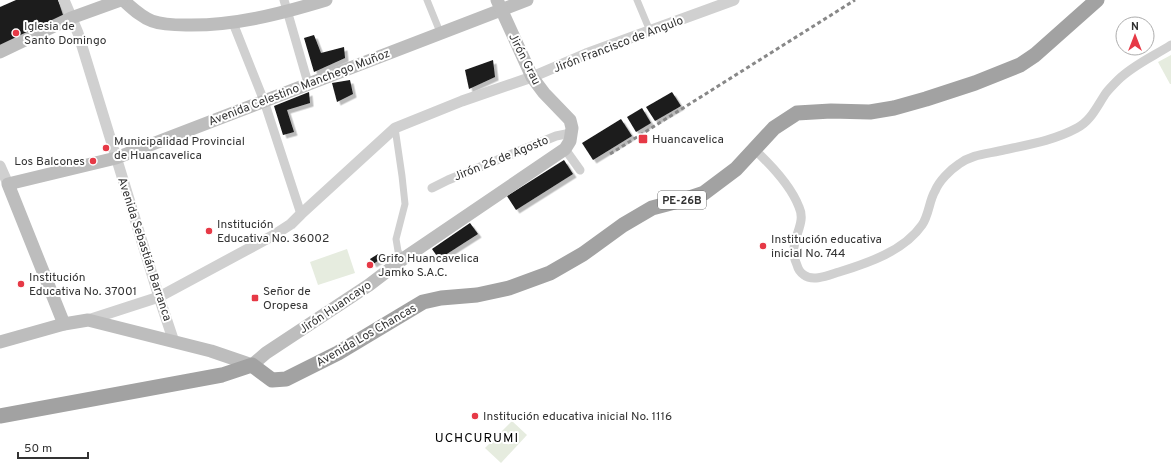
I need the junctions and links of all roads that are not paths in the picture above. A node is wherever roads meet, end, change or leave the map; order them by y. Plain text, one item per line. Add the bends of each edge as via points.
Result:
1 (64, 0) edge
2 (122, 0) edge
3 (326, 0) edge
4 (427, 0) edge
5 (527, 0) edge
6 (637, 0) edge
7 (734, 0) edge
8 (1097, 0) edge
9 (711, 4) edge
10 (499, 5) edge
11 (286, 6) edge
12 (71, 18) junction
13 (233, 23) junction
14 (650, 31) junction
15 (440, 32) junction
16 (1171, 45) edge
17 (0, 52) edge
18 (532, 77) junction
19 (308, 83) junction
20 (264, 100) junction
21 (395, 128) junction
22 (571, 133) junction
23 (565, 149) junction
24 (754, 150) junction
25 (116, 158) junction
26 (0, 166) edge
27 (580, 170) dead end
28 (4, 185) edge
29 (432, 188) dead end
30 (301, 214) junction
31 (403, 259) junction
32 (159, 297) junction
33 (88, 320) junction
34 (64, 324) junction
35 (0, 342) edge
36 (174, 342) junction
37 (252, 365) junction
38 (0, 416) edge

1 - 12 street, Avenida Sebastián Barranca
2 - 12 main road
2 - 13 main road via 139,15 152,21 200,25
3 - 11 main road
4 - 15 street
5 - 10 main road, Avenida Celestino Manchego Muñoz
6 - 14 street
7 - 9 street, Jirón Francisco de Angulo
8 - 24 highway, Avenida Los Chancas / PE-26B via 1035,55 1014,67 975,83 894,108 870,112 797,113 774,128
9 - 14 street, Jirón Francisco de Angulo
10 - 15 main road, Avenida Celestino Manchego Muñoz
10 - 18 main road, Jirón Grau
11 - 13 main road
11 - 19 street
12 - 17 main road
12 - 25 street, Avenida Sebastián Barranca via 78,33
13 - 20 street
14 - 18 street, Jirón Francisco de Angulo
15 - 19 main road, Avenida Celestino Manchego Muñoz
16 - 24 street via 1119,79 1106,93 1090,118 1080,127 1039,143 982,154 958,164 948,172 935,190 923,224 913,236 880,257 825,276 812,278 798,269 793,253 802,219 800,207 774,168
18 - 21 street, Jirón Francisco de Angulo via 462,100
18 - 22 main road, Jirón Grau via 570,120
19 - 20 main road, Avenida Celestino Manchego Muñoz
20 - 25 main road, Avenida Celestino Manchego Muñoz
20 - 30 street
21 - 30 street, Jirón Francisco de Angulo
21 - 31 street via 405,204 396,238 398,251
22 - 23 main road
22 - 29 street, Jirón 26 de Agosto via 556,136
23 - 27 street
23 - 31 main road, Jirón Huancayo
24 - 37 highway, Avenida Los Chancas / PE-26B via 736,169 704,192 652,208 550,273 509,288 423,302 286,379 272,380
25 - 28 main road, Avenida Celestino Manchego Muñoz
25 - 32 street, Avenida Sebastián Barranca
26 - 28 street
28 - 34 main road
30 - 32 street, Jirón Francisco de Angulo via 274,235
31 - 37 main road, Jirón Huancayo
32 - 33 street, Jirón Francisco de Angulo
32 - 36 street, Avenida Sebastián Barranca
33 - 34 main road, PE-26B
33 - 36 main road, PE-26B
34 - 35 main road
36 - 37 main road, PE-26B
37 - 38 highway via 222,374

